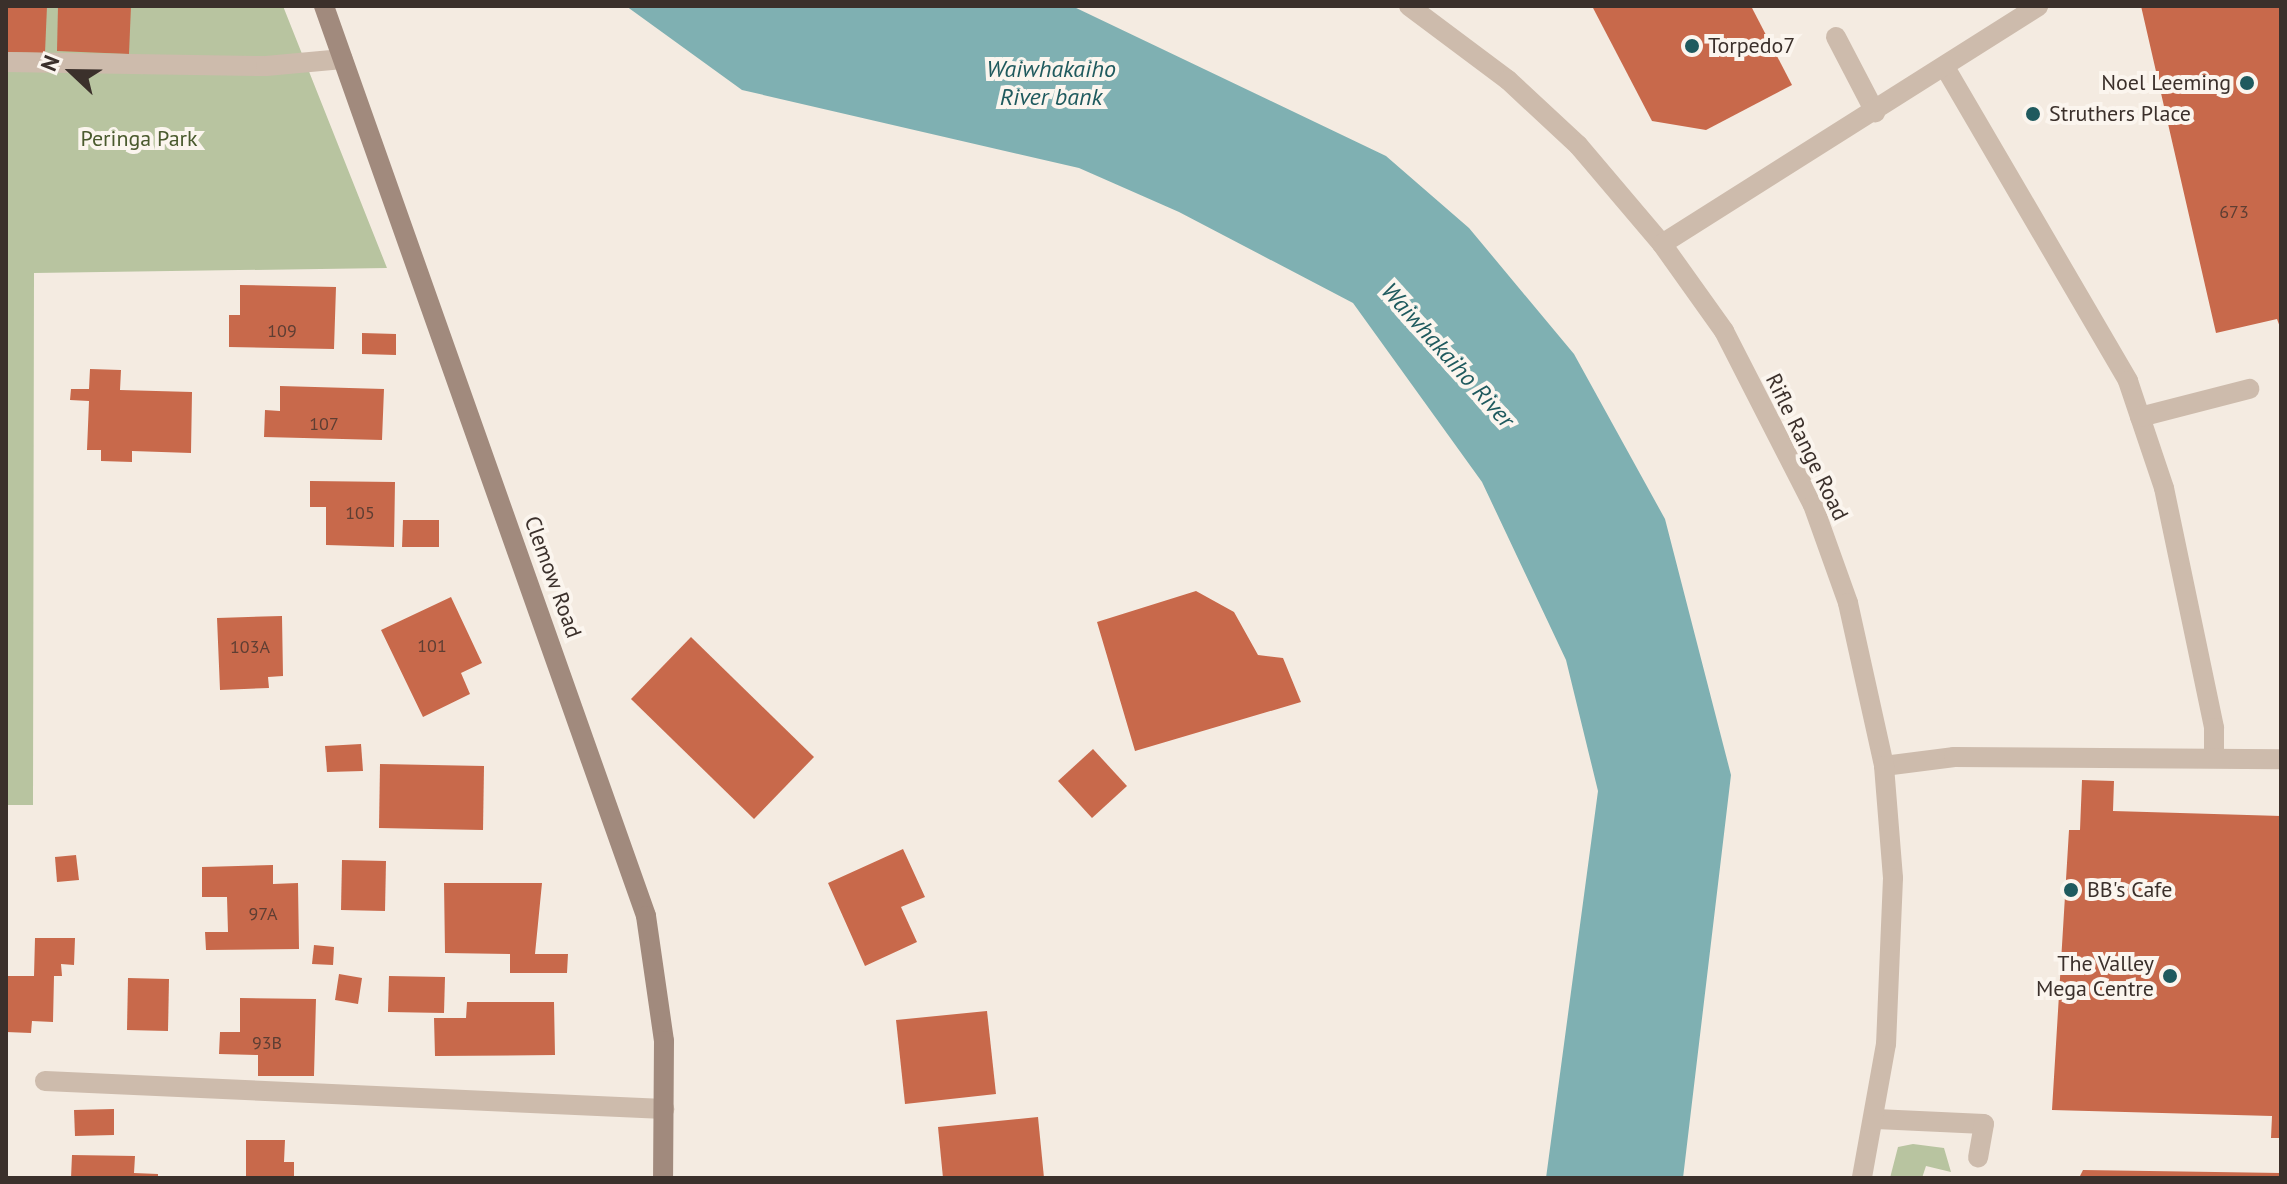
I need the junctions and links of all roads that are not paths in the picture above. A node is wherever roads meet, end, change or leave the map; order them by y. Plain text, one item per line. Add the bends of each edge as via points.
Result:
1 (324, 6) edge
2 (1409, 6) edge
3 (2038, 6) edge
4 (1836, 37) dead end
5 (343, 59) junction
6 (6, 62) edge
7 (1946, 69) junction
8 (1875, 112) junction
9 (1662, 244) junction
10 (2249, 389) dead end
11 (2140, 417) junction
12 (2214, 757) junction
13 (2281, 759) edge
14 (1884, 766) junction
15 (45, 1081) dead end
16 (664, 1109) junction
17 (1876, 1119) junction
18 (1978, 1157) dead end
19 (663, 1178) edge
20 (1862, 1178) edge

1 - 5 street, Clemow Road
2 - 9 street, Rifle Range Road via 1508,80 1578,145
3 - 7 street
4 - 8 street
5 - 6 street via 266,66
5 - 16 street, Clemow Road via 628,857 659,977
7 - 8 street
7 - 11 street via 2128,381
8 - 9 street
9 - 14 street, Rifle Range Road via 1724,331 1813,505 1848,603
10 - 11 street
11 - 12 street via 2164,488 2214,728
12 - 13 street
12 - 14 street via 1954,757
14 - 17 street, Rifle Range Road via 1892,959
15 - 16 street
16 - 19 street, Clemow Road
17 - 18 street via 1984,1124
17 - 20 street, Rifle Range Road

